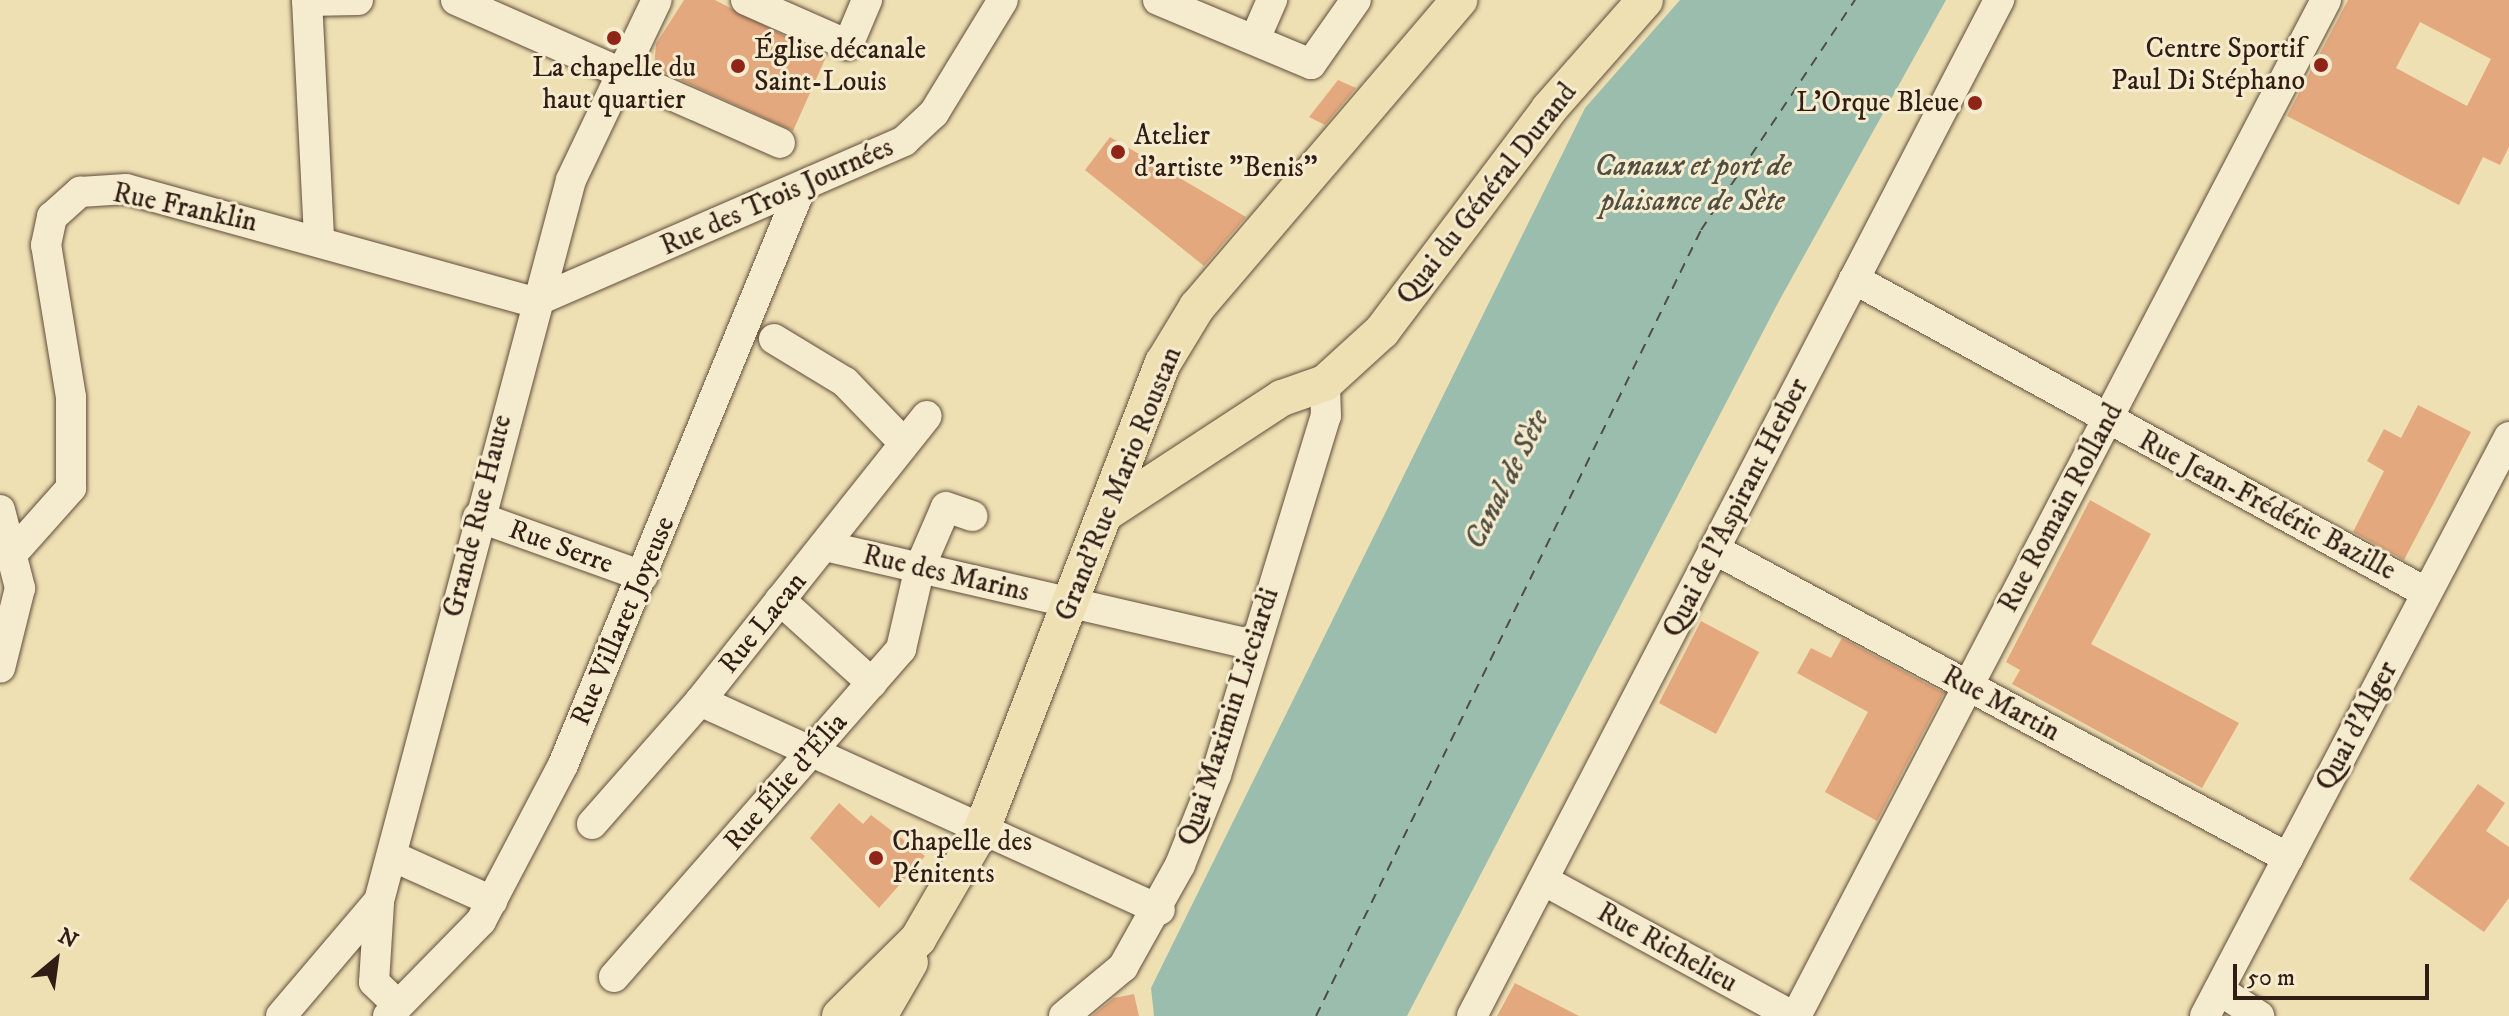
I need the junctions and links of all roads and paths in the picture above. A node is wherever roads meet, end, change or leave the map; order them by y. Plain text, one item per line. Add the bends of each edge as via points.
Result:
1 (358, 0) edge
2 (456, 0) edge
3 (657, 0) edge
4 (746, 0) edge
5 (867, 0) edge
6 (1003, 0) edge
7 (1158, 0) edge
8 (1272, 0) edge
9 (1356, 0) edge
10 (1459, 0) edge
11 (1645, 0) edge
12 (1999, 0) edge
13 (2326, 0) edge
14 (307, 1) edge
15 (1255, 39) junction
16 (625, 74) junction
17 (780, 143) dead end
18 (800, 190) junction
19 (319, 240) junction
20 (1854, 279) junction
21 (534, 302) junction
22 (774, 339) dead end
23 (1324, 391) junction
24 (927, 416) dead end
25 (2107, 420) junction
26 (2509, 437) edge
27 (904, 443) junction
28 (1137, 474) junction
29 (0, 510) edge
30 (972, 516) dead end
31 (478, 517) junction
32 (825, 546) junction
33 (1714, 549) junction
34 (14, 552) junction
35 (920, 567) junction
36 (643, 576) junction
37 (2427, 593) junction
38 (780, 600) junction
39 (1070, 601) junction
40 (1254, 645) junction
41 (0, 668) edge
42 (872, 683) junction
43 (1968, 686) junction
44 (700, 701) junction
45 (813, 752) junction
46 (592, 824) dead end
47 (982, 829) junction
48 (392, 856) junction
49 (2288, 858) junction
50 (1543, 880) junction
51 (379, 901) junction
52 (492, 901) junction
53 (1160, 910) junction
54 (614, 977) dead end
55 (878, 1002) edge
56 (2212, 1003) edge
57 (393, 1011) edge
58 (281, 1016) edge
59 (840, 1016) edge
60 (1064, 1016) edge
61 (1472, 1016) edge
62 (1794, 1016) edge
63 (2259, 1016) edge

1 - 14 street
2 - 16 street
3 - 16 street, Grande Rue Haute
4 - 5 street via 848,45
6 - 18 street, Rue des Trois Journées via 916,132
7 - 15 street
8 - 15 street
9 - 15 street via 1311,64
10 - 28 main road, Grand'Rue Mario Roustan via 1197,307 1163,363
11 - 23 main road, Quai du Général Durand via 1549,109 1382,331
12 - 20 street, Quai de l'Aspirant Herber
13 - 25 street, Rue Romain Rolland
14 - 19 street
16 - 17 street
16 - 21 street, Grande Rue Haute via 571,180
18 - 21 street, Rue des Trois Journées
18 - 36 street, Rue Villaret Joyeuse
19 - 21 street, Rue Franklin
19 - 34 street, Rue Franklin via 126,189 90,190 63,202 46,245 71,397 71,488
20 - 25 street, Rue Jean-Frédéric Bazille
20 - 33 street, Quai de l'Aspirant Herber
21 - 31 street, Grande Rue Haute
22 - 27 street via 845,382
23 - 28 main road via 1282,398
23 - 40 street, Quai Maximin Licciardi via 1326,416
24 - 27 street, Rue Lacan
25 - 37 street, Rue Jean-Frédéric Bazille
25 - 43 street, Rue Romain Rolland
26 - 37 street, Quai d'Alger
27 - 32 street, Rue Lacan
28 - 39 main road, Grand'Rue Mario Roustan via 1106,513
29 - 34 street
30 - 35 street, Rue Élie d'Élia via 946,507
31 - 36 street, Rue Serre
31 - 48 street, Grande Rue Haute
32 - 35 street, Rue des Marins
32 - 38 street, Rue Lacan
33 - 43 street, Rue Martin
33 - 50 street, Quai de l'Aspirant Herber
34 - 41 street via 19,611
35 - 39 street, Rue des Marins
35 - 42 street, Rue Élie d'Élia via 901,649
36 - 52 street, Rue Villaret Joyeuse via 563,765
37 - 49 street, Quai d'Alger
38 - 42 street
38 - 44 street, Rue Lacan
39 - 40 street, Rue des Marins
39 - 47 main road, Grand'Rue Mario Roustan
40 - 53 street, Quai Maximin Licciardi via 1216,775
42 - 45 street, Rue Élie d'Élia
43 - 49 street, Rue Martin
43 - 62 street, Rue Romain Rolland
44 - 45 street
44 - 46 street, Rue Lacan
45 - 47 street
45 - 54 street, Rue Élie d'Élia
47 - 53 street
47 - 55 main road, Grand'Rue Mario Roustan
48 - 51 street, Grande Rue Haute
48 - 52 street
49 - 56 street, Quai d'Alger
50 - 61 street, Quai de l'Aspirant Herber
50 - 62 street, Rue Richelieu
51 - 57 street via 374,982
51 - 58 street, Grande Rue Haute
52 - 57 street, Rue Villaret Joyeuse
53 - 60 street, Quai Maximin Licciardi via 1123,967
55 - 59 main road, Grand'Rue Mario Roustan
56 - 63 street

